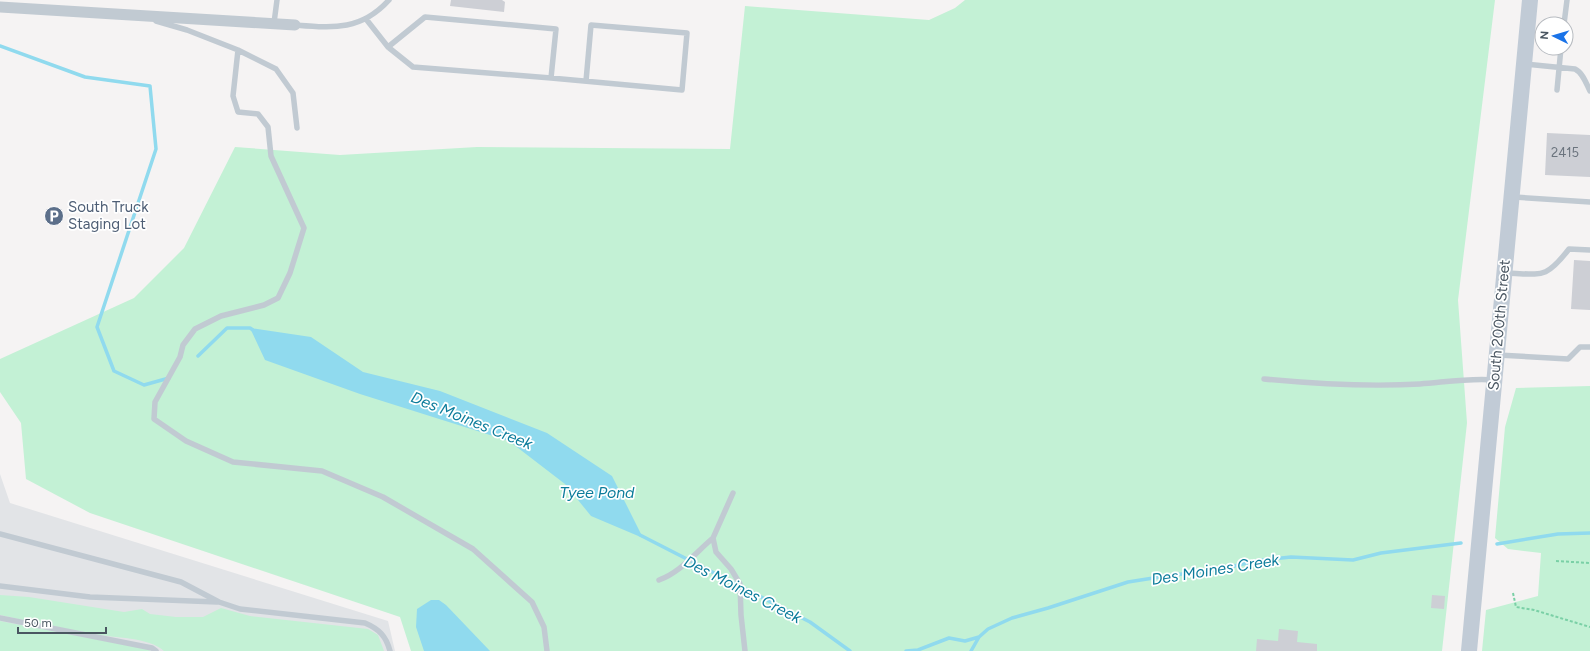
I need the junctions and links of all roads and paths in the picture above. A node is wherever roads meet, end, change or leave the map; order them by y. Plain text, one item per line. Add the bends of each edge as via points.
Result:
1 (277, 0) edge
2 (389, 0) edge
3 (1530, 0) edge
4 (1567, 0) edge
5 (0, 7) edge
6 (137, 14) junction
7 (1565, 16) edge
8 (366, 19) junction
9 (274, 23) junction
10 (296, 25) joint
11 (388, 48) junction
12 (238, 50) junction
13 (1560, 56) edge
14 (1524, 64) junction
15 (1559, 67) junction
16 (551, 78) junction
17 (586, 81) junction
18 (1557, 90) dead end
19 (1590, 91) edge
20 (297, 128) dead end
21 (1512, 197) junction
22 (1590, 202) edge
23 (1590, 250) edge
24 (1504, 273) junction
25 (1590, 347) edge
26 (1496, 354) junction
27 (1264, 380) dead end
28 (1494, 380) junction
29 (733, 494) dead end
30 (0, 534) edge
31 (713, 538) junction
32 (1556, 561) dead end
33 (1590, 563) edge
34 (659, 580) dead end
35 (0, 586) edge
36 (1513, 593) dead end
37 (219, 602) junction
38 (0, 618) edge
39 (1590, 626) edge
40 (156, 651) edge
41 (390, 651) edge
42 (547, 651) edge
43 (745, 651) edge
44 (1469, 651) edge

1 - 9 lane
2 - 8 lane
3 - 14 main road, South 200th Street
4 - 7 lane
5 - 6 street
6 - 9 street
6 - 12 lane
8 - 10 lane via 345,27
8 - 11 lane
9 - 10 street
11 - 16 lane via 413,67
11 - 16 lane via 425,17 556,29
12 - 20 lane via 276,69 293,93
12 - 42 lane via 233,96 238,112 258,114 268,127 271,156 304,228 290,274 278,298 264,305 221,316 196,329 183,345 180,357 155,402 154,419 186,441 233,462 322,471 383,497 473,549 532,602 544,627
13 - 15 lane
14 - 15 lane
14 - 21 main road, South 200th Street
15 - 18 lane
15 - 19 lane via 1579,71
16 - 17 lane
17 - 17 lane via 682,90 687,33 591,25
21 - 22 lane
21 - 24 main road, South 200th Street
23 - 24 lane via 1569,249 1556,266 1542,274
24 - 26 main road, South 200th Street
25 - 26 lane via 1580,347 1568,359
26 - 28 main road, South 200th Street
27 - 28 lane via 1319,385 1365,385 1420,384 1471,378
28 - 44 main road, South 200th Street
29 - 31 lane
30 - 37 lane via 181,582
31 - 34 lane via 682,567 669,577
31 - 43 lane via 716,552 740,584
32 - 33 path
35 - 37 lane via 90,597
36 - 39 path via 1516,607
37 - 41 lane via 240,609 365,623 377,629 387,640
38 - 40 lane via 152,648

